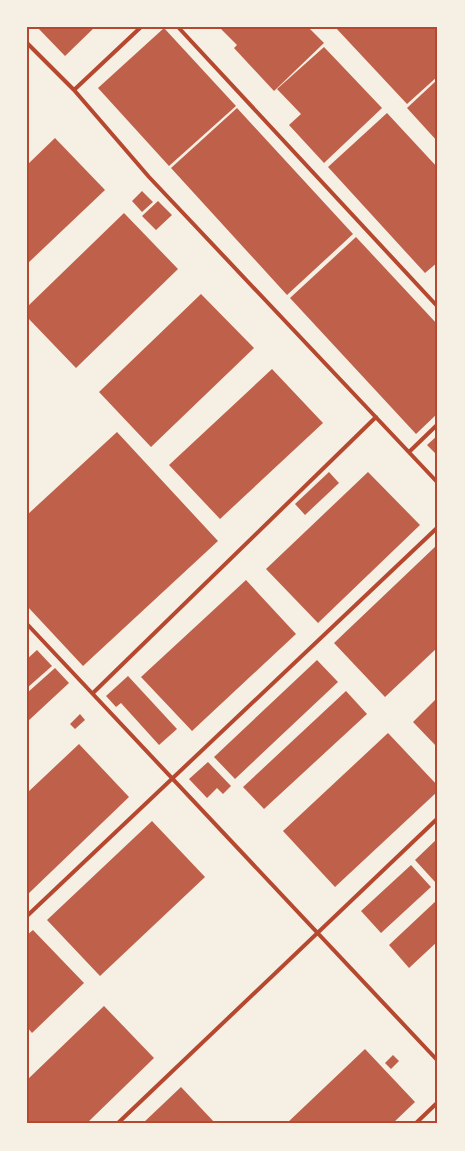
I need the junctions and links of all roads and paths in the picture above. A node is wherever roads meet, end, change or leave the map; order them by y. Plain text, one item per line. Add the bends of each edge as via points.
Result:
1 (141, 27) edge
2 (178, 27) edge
3 (27, 43) edge
4 (74, 90) junction
5 (438, 307) edge
6 (376, 417) junction
7 (438, 424) edge
8 (409, 452) junction
9 (438, 483) edge
10 (438, 527) edge
11 (27, 624) edge
12 (93, 693) junction
13 (173, 778) junction
14 (438, 818) edge
15 (27, 916) edge
16 (318, 933) junction
17 (438, 1061) edge
18 (438, 1102) edge
19 (117, 1124) edge
20 (415, 1124) edge

1 - 4 lane
2 - 5 lane
3 - 4 lane
4 - 6 lane via 149,177
6 - 8 lane
6 - 12 lane
7 - 8 lane
8 - 9 lane
10 - 13 lane
11 - 12 lane
12 - 13 lane
13 - 15 lane
13 - 16 lane
14 - 16 lane
16 - 17 lane
16 - 19 lane
18 - 20 lane

